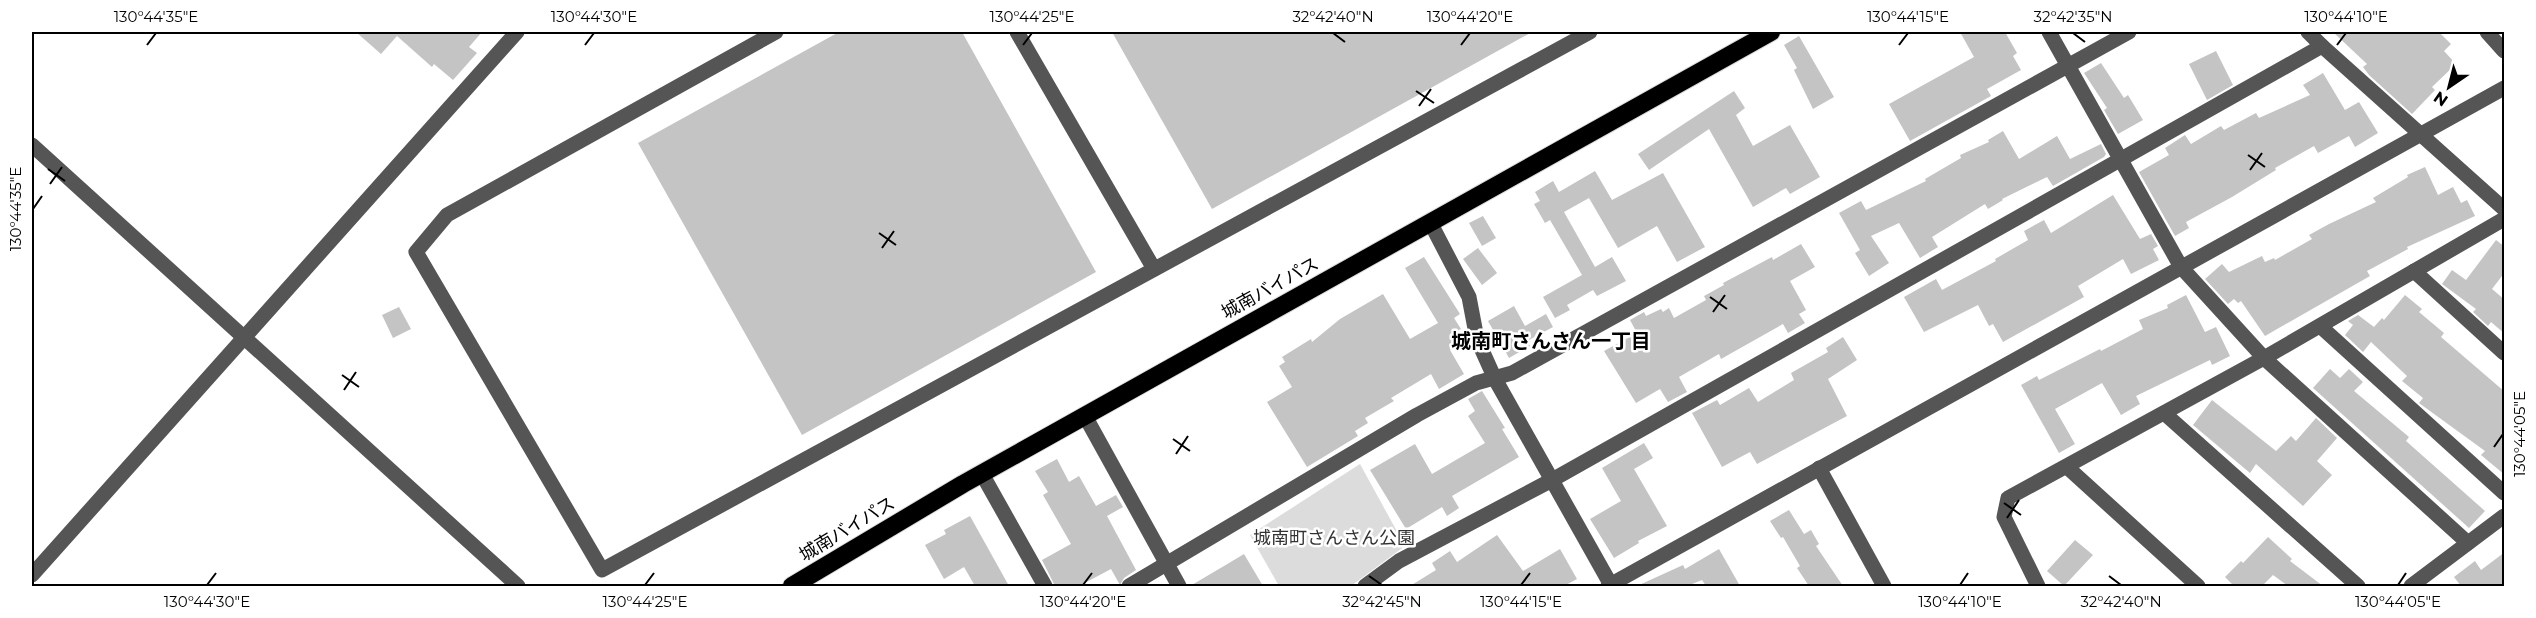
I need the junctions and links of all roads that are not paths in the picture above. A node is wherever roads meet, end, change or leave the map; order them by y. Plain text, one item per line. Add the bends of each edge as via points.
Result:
1 (517, 32) edge
2 (776, 32) edge
3 (1017, 32) edge
4 (1590, 32) edge
5 (1771, 32) edge
6 (2049, 32) edge
7 (2129, 32) edge
8 (2308, 32) edge
9 (2487, 32) edge
10 (2322, 46) junction
11 (2505, 51) edge
12 (2068, 67) junction
13 (2505, 88) edge
14 (2420, 134) junction
15 (32, 145) edge
16 (2121, 159) junction
17 (2505, 209) edge
18 (2505, 219) edge
19 (1430, 222) junction
20 (2181, 267) junction
21 (1154, 269) junction
22 (2414, 271) junction
23 (2320, 326) junction
24 (243, 337) junction
25 (2505, 353) edge
26 (2264, 358) junction
27 (1495, 379) junction
28 (2164, 413) junction
29 (1085, 416) junction
30 (2067, 467) junction
31 (1819, 468) junction
32 (982, 474) junction
33 (1552, 480) junction
34 (2505, 493) edge
35 (2505, 516) edge
36 (2468, 543) junction
37 (1167, 566) junction
38 (32, 575) edge
39 (512, 584) edge
40 (792, 586) edge
41 (1045, 586) edge
42 (1129, 586) edge
43 (1179, 586) edge
44 (1365, 586) edge
45 (1610, 586) edge
46 (1884, 586) edge
47 (2038, 586) edge
48 (2198, 586) edge
49 (2358, 586) edge
50 (2411, 586) edge

1 - 24 street
2 - 21 street via 447,215 416,252 602,570
3 - 21 street
4 - 21 street
5 - 19 highway, 城南バイパス
6 - 12 street
7 - 12 street
8 - 10 street
9 - 11 street
10 - 14 street
10 - 16 street
12 - 16 street
12 - 27 street
13 - 14 street
14 - 17 street
14 - 20 street
15 - 24 street
16 - 20 street
16 - 33 street
18 - 22 street
19 - 27 street via 1469,297 1477,339
19 - 29 highway, 城南バイパス
20 - 26 street
20 - 31 street
22 - 23 street
22 - 25 street
23 - 26 street
23 - 34 street
24 - 38 street
24 - 39 street
26 - 28 street
26 - 36 street
27 - 33 street
27 - 37 street via 1476,383 1417,415
28 - 30 street
28 - 49 street
29 - 32 highway, 城南バイパス
29 - 37 street
30 - 47 street via 2008,498 2004,517
30 - 48 street
31 - 45 street
31 - 46 street
32 - 40 highway, 城南バイパス
32 - 41 street
33 - 44 street via 1399,561
33 - 45 street
35 - 36 street
36 - 50 street
37 - 42 street
37 - 43 street

